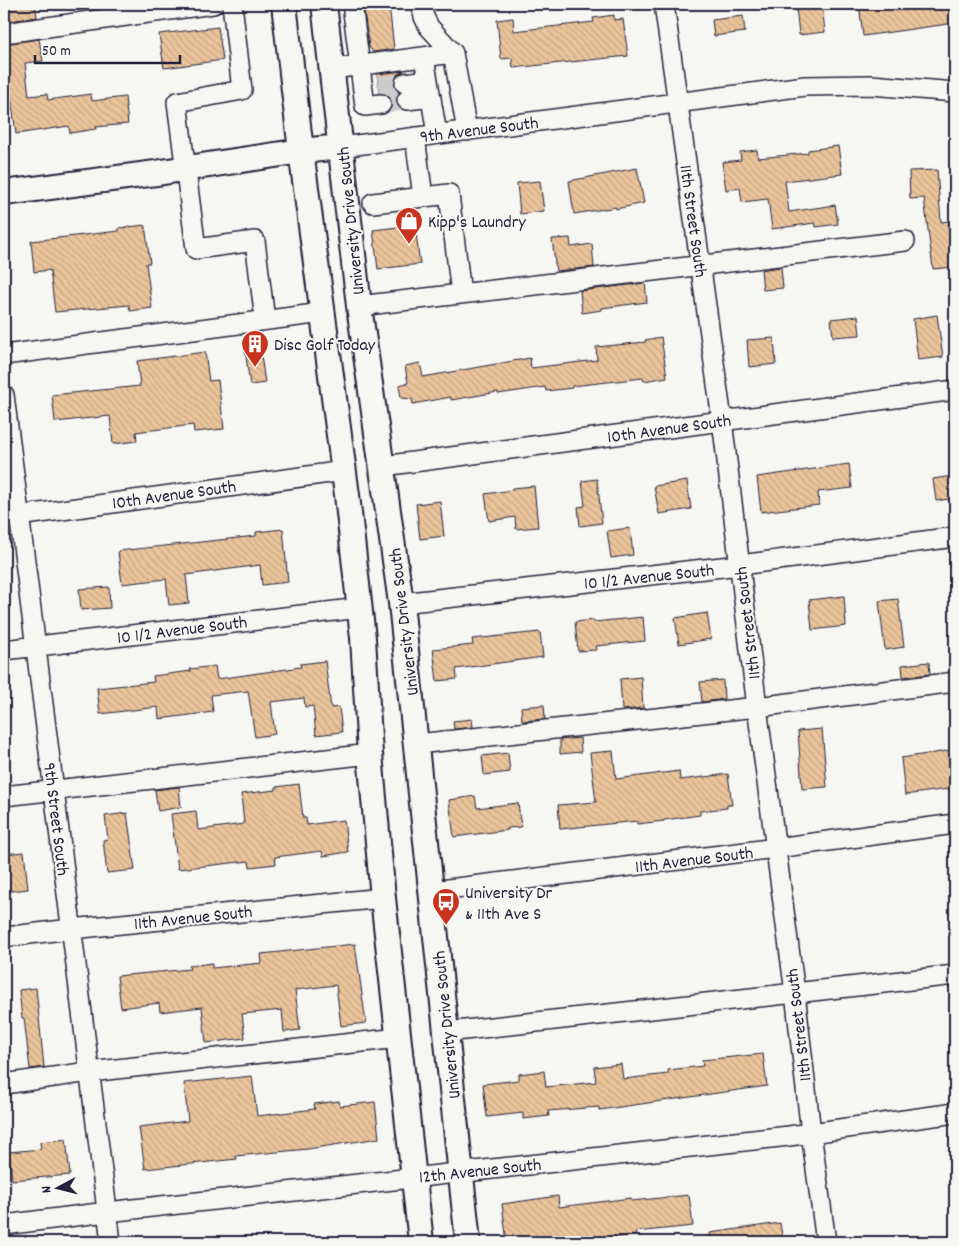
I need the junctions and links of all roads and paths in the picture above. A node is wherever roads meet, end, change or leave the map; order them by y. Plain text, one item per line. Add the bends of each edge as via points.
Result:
1 (213, 4) edge
2 (232, 4) edge
3 (284, 4) edge
4 (324, 4) edge
5 (352, 4) edge
6 (421, 4) edge
7 (664, 4) edge
8 (4, 32) edge
9 (454, 53) junction
10 (424, 57) junction
11 (360, 65) junction
12 (332, 69) junction
13 (430, 88) junction
14 (406, 92) tunnel mouth
15 (955, 92) edge
16 (374, 93) dead end
17 (677, 103) junction
18 (467, 130) junction
19 (437, 134) junction
20 (415, 137) junction
21 (341, 147) junction
22 (301, 151) junction
23 (185, 168) junction
24 (4, 193) edge
25 (423, 197) junction
26 (373, 203) dead end
27 (904, 241) dead end
28 (701, 264) junction
29 (461, 294) junction
30 (359, 306) junction
31 (322, 313) junction
32 (265, 320) junction
33 (4, 355) edge
34 (955, 390) edge
35 (4, 395) edge
36 (722, 420) junction
37 (383, 466) junction
38 (344, 471) junction
39 (11, 517) edge
40 (955, 537) edge
41 (740, 565) junction
42 (402, 603) junction
43 (360, 608) junction
44 (35, 646) junction
45 (4, 650) edge
46 (955, 682) edge
47 (757, 708) junction
48 (417, 744) junction
49 (370, 754) junction
50 (53, 790) junction
51 (4, 796) edge
52 (955, 824) edge
53 (776, 848) junction
54 (432, 891) junction
55 (383, 898) junction
56 (71, 929) junction
57 (4, 937) edge
58 (955, 975) edge
59 (794, 993) junction
60 (447, 1032) junction
61 (399, 1038) junction
62 (89, 1072) junction
63 (4, 1084) edge
64 (955, 1113) edge
65 (810, 1133) junction
66 (461, 1172) junction
67 (414, 1178) junction
68 (107, 1212) junction
69 (4, 1225) edge
70 (111, 1242) edge
71 (421, 1242) edge
72 (468, 1242) edge
73 (826, 1242) edge

1 - 8 street
2 - 23 street via 242,90 177,102
3 - 22 main road
4 - 12 main road, University Drive South
5 - 11 street
6 - 9 street via 429,27
7 - 17 street, 11th Street South
9 - 10 street
9 - 18 street
10 - 11 street
10 - 13 street
11 - 12 street
11 - 16 street
12 - 21 main road, University Drive South
13 - 14 street
13 - 19 street
15 - 17 street, 9th Avenue South via 871,85 805,86
17 - 18 street, 9th Avenue South
17 - 28 street, 11th Street South
18 - 19 street, 9th Avenue South
19 - 20 street, 9th Avenue South
20 - 21 street, 9th Avenue South
20 - 25 street
21 - 22 main road, 9th Avenue South
21 - 30 main road, University Drive South
22 - 23 main road, 9th Avenue South
22 - 31 main road
23 - 24 main road, 9th Avenue South
23 - 32 street via 196,249 255,241
25 - 26 street
25 - 29 street via 449,194
27 - 28 street
28 - 29 street
28 - 36 street, 11th Street South
29 - 30 street
30 - 37 main road, University Drive South
31 - 32 street
31 - 38 main road
32 - 33 street
34 - 36 street, 10th Avenue South
35 - 39 street, 9th Street South
36 - 37 street, 10th Avenue South
36 - 41 street, 11th Street South
37 - 42 main road, University Drive South
38 - 39 street, 10th Avenue South
38 - 43 main road
39 - 44 street, 9th Street South
40 - 41 street, 10 1/2 Avenue South
41 - 42 street, 10 1/2 Avenue South
41 - 47 street, 11th Street South
42 - 48 main road, University Drive South
43 - 44 street, 10 1/2 Avenue South
43 - 49 main road
44 - 45 street, 10 1/2 Avenue South
44 - 50 street, 9th Street South
46 - 47 street
47 - 48 street
47 - 53 street, 11th Street South
48 - 54 main road, University Drive South
49 - 50 street
49 - 55 main road
50 - 51 street
50 - 56 street, 9th Street South
52 - 53 street, 11th Avenue South
53 - 54 street, 11th Avenue South
53 - 59 street, 11th Street South
54 - 60 main road, University Drive South
55 - 56 street, 11th Avenue South
55 - 61 main road
56 - 57 street, 11th Avenue South
56 - 62 street, 9th Street South
58 - 59 street
59 - 60 street
59 - 65 street, 11th Street South
60 - 66 main road, University Drive South
61 - 62 street
61 - 67 main road
62 - 63 street
62 - 68 street, 9th Street South
64 - 65 street, 12th Avenue South
65 - 66 street, 12th Avenue South
65 - 73 street, 11th Street South
66 - 67 street, 12th Avenue South
66 - 72 main road, University Drive South
67 - 68 street, 12th Avenue South
67 - 71 main road
68 - 69 street, 12th Avenue South
68 - 70 street, 9th Street South

